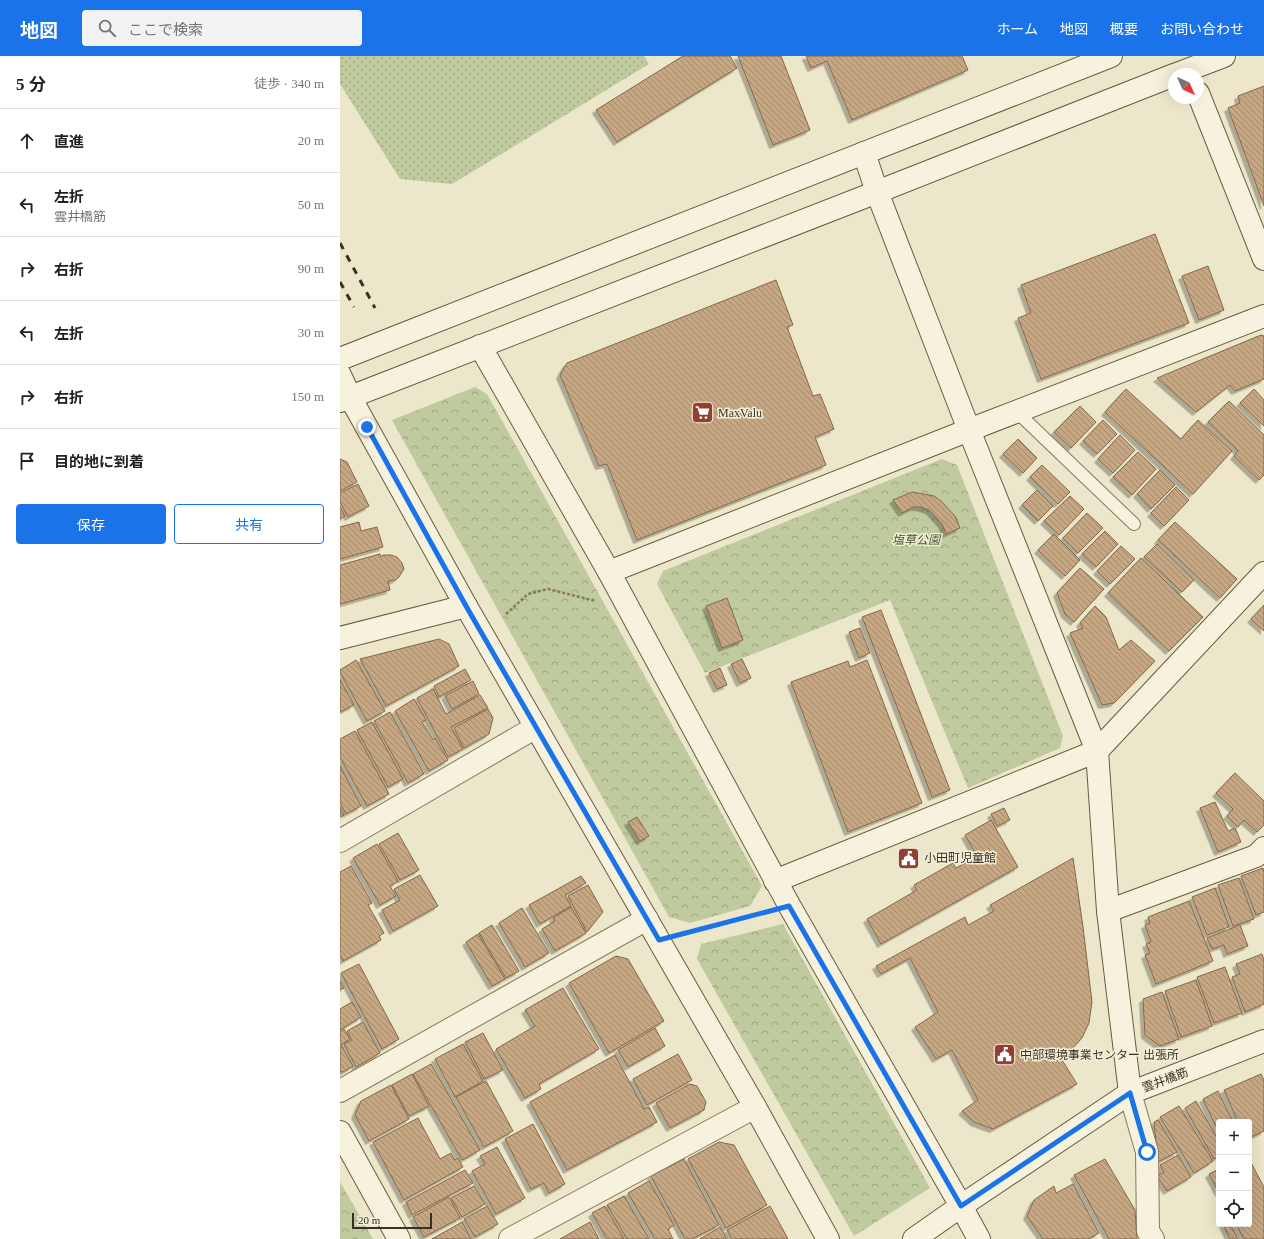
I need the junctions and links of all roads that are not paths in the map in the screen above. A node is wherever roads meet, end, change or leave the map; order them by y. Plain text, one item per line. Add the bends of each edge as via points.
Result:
1 (1111, 56) edge
2 (1224, 56) edge
3 (1194, 68) edge
4 (1168, 78) edge
5 (1202, 104) edge
6 (864, 153) junction
7 (877, 192) junction
8 (1264, 260) edge
9 (1264, 316) edge
10 (480, 346) junction
11 (340, 359) edge
12 (340, 375) edge
13 (345, 399) edge
14 (1017, 412) junction
15 (969, 430) junction
16 (1134, 524) dead end
17 (609, 572) junction
18 (1264, 573) edge
19 (466, 606) junction
20 (340, 638) edge
21 (536, 727) junction
22 (1097, 750) junction
23 (340, 841) edge
24 (1264, 848) edge
25 (775, 881) junction
26 (1108, 911) junction
27 (647, 919) junction
28 (1264, 1041) edge
29 (340, 1091) edge
30 (1130, 1093) junction
31 (755, 1107) junction
32 (340, 1132) edge
33 (961, 1206) junction
34 (399, 1239) edge
35 (510, 1239) edge
36 (828, 1239) edge
37 (914, 1239) edge
38 (979, 1239) edge
39 (1153, 1239) edge

1 - 6 street
2 - 3 street
4 - 7 street
5 - 8 street
6 - 7 street
6 - 11 street
7 - 10 street
7 - 15 street
9 - 14 street
10 - 13 street
10 - 17 street
12 - 13 street
13 - 19 street
14 - 15 street
14 - 16 lane
15 - 17 street
15 - 22 street
17 - 25 street
18 - 22 street
19 - 20 street
19 - 21 street
21 - 23 street
21 - 27 street
22 - 25 street
22 - 26 street
24 - 26 street via 1256,856
25 - 33 street
26 - 30 street
27 - 29 street
27 - 31 street
28 - 30 street, 雲井橋筋
30 - 33 street, 雲井橋筋
30 - 39 street via 1147,1152 1148,1231
31 - 35 street
31 - 36 street
32 - 34 street
33 - 37 street, 雲井橋筋
33 - 38 street

